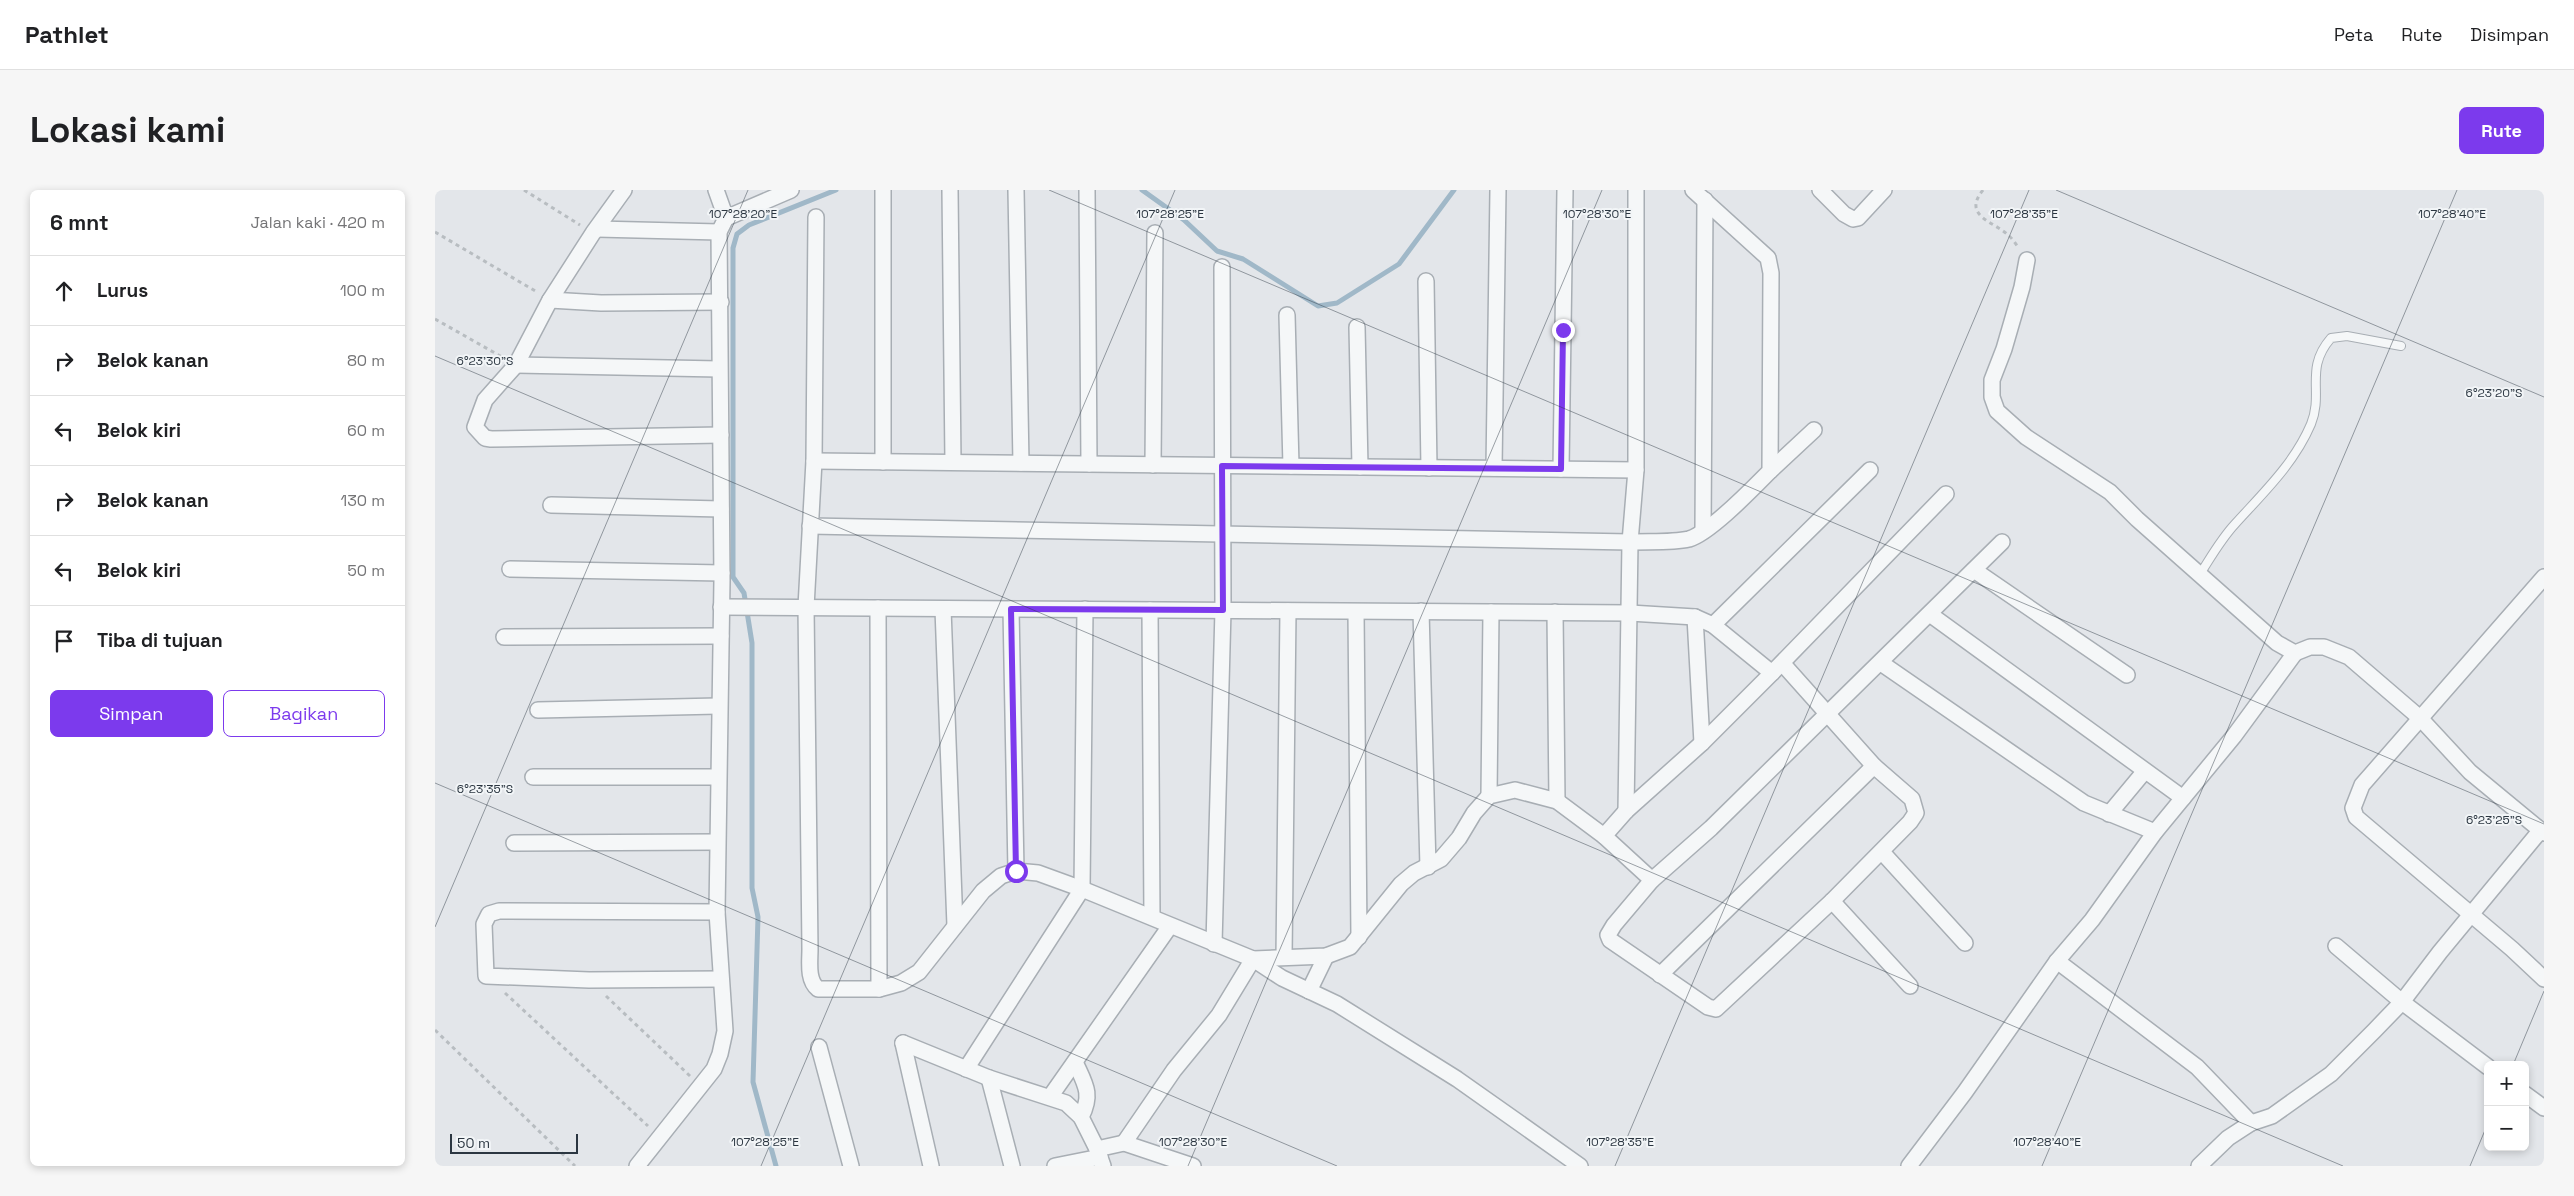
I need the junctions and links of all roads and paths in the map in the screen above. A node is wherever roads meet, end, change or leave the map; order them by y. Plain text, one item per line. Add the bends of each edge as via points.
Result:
1 (523, 190) edge
2 (624, 190) edge
3 (716, 190) edge
4 (883, 190) edge
5 (950, 190) edge
6 (1016, 190) edge
7 (1087, 190) edge
8 (1498, 190) edge
9 (1565, 190) edge
10 (1635, 190) edge
11 (1693, 190) edge
12 (1820, 190) edge
13 (1884, 190) edge
14 (1983, 190) edge
15 (788, 191) edge
16 (1705, 200) junction
17 (815, 217) dead end
18 (726, 218) junction
19 (595, 231) junction
20 (435, 232) edge
21 (719, 232) junction
22 (1155, 233) dead end
23 (2027, 260) joint
24 (1222, 267) dead end
25 (1426, 281) dead end
26 (550, 300) junction
27 (721, 302) junction
28 (1287, 315) dead end
29 (435, 319) edge
30 (1357, 327) dead end
31 (2401, 346) dead end
32 (516, 365) junction
33 (719, 370) junction
34 (1814, 430) dead end
35 (721, 436) junction
36 (814, 461) junction
37 (883, 462) junction
38 (953, 462) junction
39 (1021, 463) junction
40 (1089, 464) junction
41 (1153, 464) junction
42 (1222, 466) junction
43 (1291, 466) junction
44 (1360, 467) junction
45 (1429, 468) junction
46 (1493, 468) junction
47 (1561, 469) junction
48 (1636, 470) junction
49 (1870, 470) dead end
50 (1770, 471) junction
51 (1946, 494) dead end
52 (551, 506) dead end
53 (721, 509) junction
54 (810, 526) junction
55 (1703, 531) junction
56 (1223, 536) junction
57 (1630, 542) junction
58 (2002, 542) dead end
59 (511, 569) dead end
60 (1974, 570) junction
61 (722, 573) junction
62 (2200, 574) junction
63 (2544, 577) edge
64 (721, 607) junction
65 (806, 607) junction
66 (878, 608) junction
67 (1011, 609) junction
68 (1085, 609) junction
69 (943, 610) junction
70 (1150, 610) junction
71 (1223, 610) junction
72 (1289, 611) junction
73 (1421, 611) junction
74 (1356, 612) junction
75 (1491, 612) junction
76 (1555, 612) junction
77 (1630, 613) junction
78 (1931, 615) junction
79 (1695, 617) junction
80 (1713, 625) junction
81 (721, 636) junction
82 (504, 637) dead end
83 (2295, 653) junction
84 (1881, 663) junction
85 (1778, 668) junction
86 (2127, 675) dead end
87 (718, 706) junction
88 (538, 710) dead end
89 (1829, 713) junction
90 (2420, 718) junction
91 (1702, 743) junction
92 (1874, 766) junction
93 (2144, 772) junction
94 (718, 777) junction
95 (533, 778) dead end
96 (1489, 796) junction
97 (2183, 798) junction
98 (1557, 801) junction
99 (1626, 811) junction
100 (2109, 814) junction
101 (2155, 832) junction
102 (2542, 832) edge
103 (1604, 836) junction
104 (717, 842) junction
105 (514, 843) dead end
106 (1882, 852) junction
107 (1428, 867) junction
108 (1016, 871) junction
109 (1652, 880) junction
110 (1083, 889) junction
111 (1832, 901) junction
112 (717, 912) junction
113 (2471, 915) junction
114 (1152, 917) junction
115 (955, 926) junction
116 (1170, 926) junction
117 (1359, 938) junction
118 (1965, 943) dead end
119 (1214, 944) junction
120 (2336, 946) dead end
121 (1326, 956) junction
122 (1284, 957) junction
123 (1253, 959) junction
124 (2057, 961) junction
125 (1660, 974) junction
126 (486, 976) junction
127 (589, 980) junction
128 (720, 980) junction
129 (2544, 980) edge
130 (1910, 986) dead end
131 (879, 989) junction
132 (1309, 991) junction
133 (2402, 1002) junction
134 (435, 1030) edge
135 (819, 1047) dead end
136 (1075, 1062) junction
137 (2484, 1064) edge
138 (966, 1068) junction
139 (989, 1078) junction
140 (700, 1085) junction
141 (1050, 1097) junction
142 (2529, 1097) edge
143 (2544, 1108) edge
144 (1081, 1117) junction
145 (2251, 1123) junction
146 (660, 1137) junction
147 (1124, 1143) junction
148 (1100, 1157) edge
149 (575, 1166) edge
150 (637, 1166) edge
151 (851, 1166) edge
152 (931, 1166) edge
153 (1012, 1166) edge
154 (1055, 1166) edge
155 (1193, 1166) edge
156 (1580, 1166) edge
157 (1909, 1166) edge
158 (2199, 1166) edge

1 - 19 path
2 - 19 street
3 - 18 street
4 - 37 street
5 - 38 street
6 - 39 street
7 - 40 street
8 - 46 street
9 - 47 street
10 - 48 street
11 - 16 street
12 - 13 street via 1853,219 1858,218
14 - 23 path via 1975,207 1978,214 2009,235
15 - 18 street
16 - 50 street via 1768,258 1771,273
16 - 55 street
17 - 36 street
18 - 21 street
19 - 21 street
19 - 26 street
20 - 26 path
21 - 27 street
22 - 41 street
23 - 62 street via 2009,332 1992,380 1992,397 1997,411 2026,437 2110,492
24 - 42 street
25 - 45 street
26 - 27 street
26 - 32 street
27 - 33 street
28 - 43 street
29 - 32 path
30 - 44 street
31 - 62 lane via 2347,336 2331,338 2320,350 2316,364 2315,413 2290,462 2223,537
32 - 33 street
32 - 35 street via 480,409 475,427 485,438
33 - 35 street
34 - 50 street
35 - 53 street
36 - 37 street
36 - 54 street
37 - 38 street
38 - 39 street
39 - 40 street
40 - 41 street
41 - 42 street
42 - 43 street
42 - 56 street
43 - 44 street
44 - 45 street
45 - 46 street
46 - 47 street
47 - 48 street
48 - 57 street
49 - 80 street
50 - 55 street
51 - 85 street
52 - 53 street
53 - 61 street
54 - 56 street
54 - 65 street
55 - 57 street via 1689,538
56 - 57 street
56 - 71 street
57 - 77 street
58 - 60 street
59 - 61 street
60 - 78 street
60 - 86 street
61 - 64 street
62 - 83 street via 2277,643
63 - 90 street
64 - 65 street
64 - 81 street
65 - 66 street
65 - 131 street via 811,978 818,989
66 - 69 street
66 - 131 street
67 - 68 street
67 - 69 street
67 - 108 street
68 - 70 street
68 - 110 street
69 - 115 street
70 - 71 street
70 - 114 street
71 - 72 street
71 - 119 street
72 - 74 street
72 - 122 street
73 - 74 street
73 - 75 street
73 - 107 street
74 - 117 street
75 - 76 street
75 - 96 street
76 - 77 street
76 - 98 street
77 - 79 street
77 - 99 street
78 - 84 street
78 - 93 street
79 - 80 street
79 - 91 street
80 - 85 street
81 - 82 street
81 - 87 street
83 - 90 street via 2310,647 2324,647 2349,657
83 - 97 street
84 - 89 street
84 - 100 street via 2084,803
85 - 89 street
85 - 91 street
87 - 88 street
87 - 94 street
89 - 92 street
89 - 109 street via 1692,847
90 - 102 street via 2470,772
90 - 113 street via 2362,785 2353,808 2356,817
91 - 99 street
92 - 106 street via 1912,799 1915,813
92 - 125 street
93 - 97 street
93 - 100 street
94 - 95 street
94 - 104 street
96 - 98 street via 1515,790
96 - 107 street via 1473,813 1449,850
97 - 101 street
98 - 103 street
99 - 103 street
100 - 101 street
101 - 124 street via 2092,920
102 - 113 street
103 - 109 street
104 - 105 street
104 - 112 street
106 - 111 street
106 - 118 street
107 - 117 street via 1401,884
108 - 110 street via 1038,873
108 - 115 street via 1001,876 983,891
109 - 125 street via 1608,935 1610,940
110 - 114 street
110 - 138 street
111 - 125 street via 1716,1009 1708,1007
111 - 130 street
112 - 126 street via 499,911 489,914 484,924
112 - 128 street
113 - 129 street via 2513,949
113 - 133 street
114 - 116 street
115 - 131 street via 919,972 901,983
116 - 119 street
116 - 136 street
117 - 121 street via 1350,947
119 - 123 street
120 - 133 street
121 - 122 street
121 - 132 street
122 - 123 street
123 - 132 street
123 - 147 street via 1219,1015 1174,1070
124 - 145 street via 2197,1067
124 - 157 street
126 - 127 street
126 - 146 path
127 - 128 street
127 - 140 path
128 - 140 street via 725,1031 714,1069
132 - 156 street via 1337,1004 1457,1079
133 - 137 street
133 - 145 street via 2331,1074 2272,1116
134 - 149 path
135 - 151 street
136 - 141 street
136 - 144 street via 1088,1092 1087,1105
138 - 139 street
138 - 152 street via 903,1044
139 - 141 street
139 - 153 street
140 - 146 street
141 - 144 street via 1066,1103
142 - 143 street
144 - 148 street
145 - 158 street via 2228,1138
146 - 150 street
147 - 148 street
147 - 155 street
148 - 154 street

